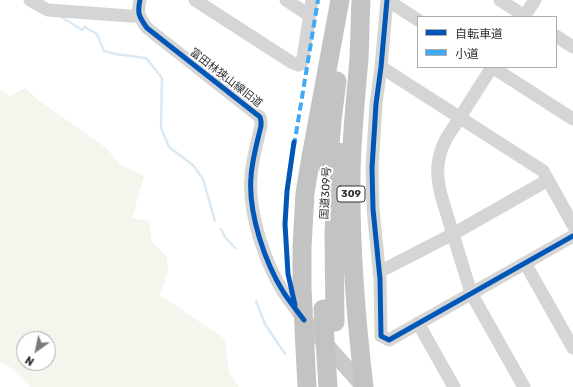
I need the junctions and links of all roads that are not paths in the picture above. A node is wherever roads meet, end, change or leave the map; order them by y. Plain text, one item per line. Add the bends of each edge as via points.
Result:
1 (30, 0) edge
2 (140, 0) edge
3 (195, 0) edge
4 (286, 0) edge
5 (312, 0) edge
6 (340, 0) edge
7 (348, 0) edge
8 (360, 0) edge
9 (387, 0) edge
10 (500, 0) edge
11 (535, 0) edge
12 (309, 15) junction
13 (139, 16) junction
14 (524, 16) edge
15 (526, 16) edge
16 (417, 19) edge
17 (557, 37) edge
18 (573, 47) edge
19 (381, 67) junction
20 (491, 68) edge
21 (494, 68) edge
22 (460, 118) junction
23 (573, 119) edge
24 (548, 180) junction
25 (573, 225) edge
26 (453, 234) junction
27 (573, 236) edge
28 (525, 263) junction
29 (379, 272) junction
30 (471, 293) junction
31 (329, 316) junction
32 (304, 320) junction
33 (418, 323) junction
34 (573, 348) edge
35 (307, 387) edge
36 (328, 387) edge
37 (338, 387) edge
38 (364, 387) edge
39 (454, 387) edge
40 (524, 387) edge

1 - 13 street via 48,10
2 - 13 street
3 - 12 street via 298,65 303,58
4 - 12 street
5 - 12 street
6 - 32 highway via 305,193 302,247
7 - 31 highway, 国道309号 / 309 via 328,153 324,216
8 - 31 highway, 国道309号 / 309 via 338,166
8 - 38 highway, 309 via 351,186 352,254
9 - 16 street
9 - 19 street
10 - 14 street
11 - 15 street
13 - 32 street, 富田林狭山線旧道 via 147,28 260,117 261,126 250,178 252,210 273,272
17 - 18 street
19 - 22 street
19 - 29 street via 375,111 372,168
20 - 22 street
21 - 23 street
22 - 24 street via 543,171
22 - 26 street via 446,139 437,163 437,180
24 - 25 street
24 - 26 street
26 - 29 street
26 - 30 street
27 - 28 street
28 - 30 street
28 - 34 street
29 - 33 street via 381,336 389,340
30 - 33 street
30 - 40 street
31 - 36 highway, 国道309号 / 309, bridge
31 - 37 highway, 国道309号 / 309
32 - 35 highway
32 - 38 main road
33 - 39 street

